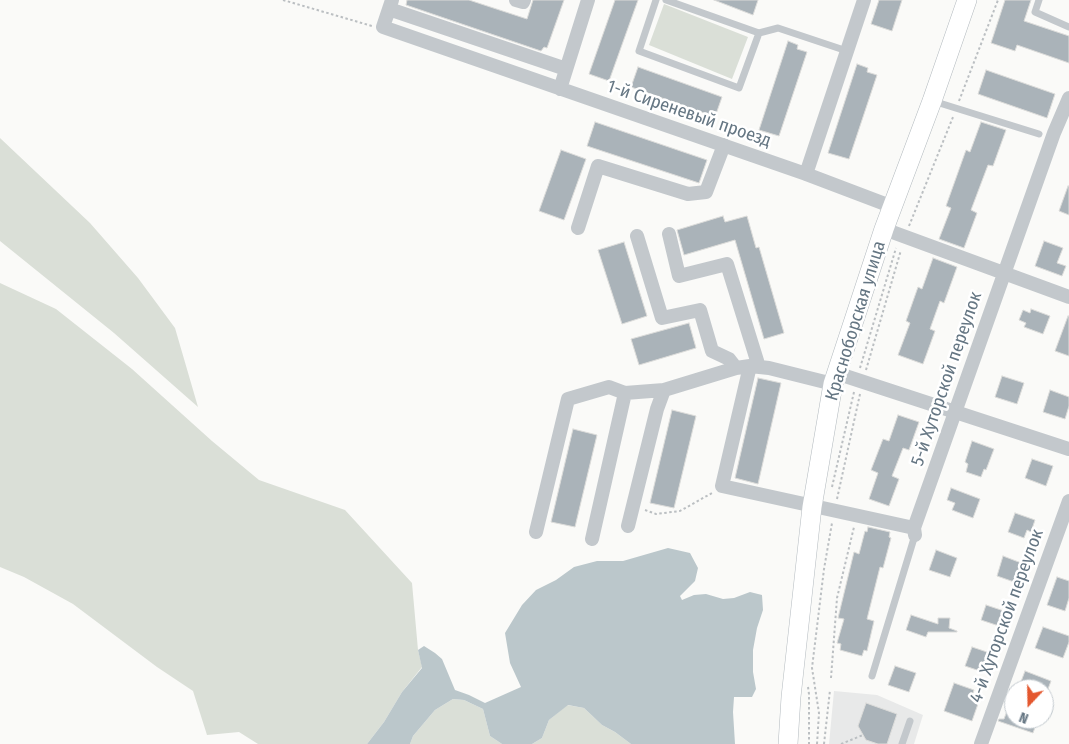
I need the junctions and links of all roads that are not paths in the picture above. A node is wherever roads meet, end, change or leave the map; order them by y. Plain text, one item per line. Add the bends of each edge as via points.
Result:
1 (516, 0) edge
2 (524, 0) edge
3 (588, 0) edge
4 (656, 0) edge
5 (666, 0) edge
6 (864, 0) edge
7 (967, 0) edge
8 (1039, 0) edge
9 (391, 4) edge
10 (1069, 27) edge
11 (759, 33) junction
12 (847, 51) junction
13 (566, 69) junction
14 (560, 89) junction
15 (1069, 98) edge
16 (932, 100) junction
17 (1039, 134) dead end
18 (724, 145) junction
19 (806, 174) junction
20 (893, 207) junction
21 (578, 228) dead end
22 (669, 234) dead end
23 (896, 234) junction
24 (637, 236) dead end
25 (1004, 274) junction
26 (1069, 297) edge
27 (749, 367) junction
28 (835, 378) junction
29 (664, 390) junction
30 (625, 393) junction
31 (956, 410) junction
32 (1069, 448) edge
33 (1069, 502) edge
34 (824, 509) junction
35 (628, 526) dead end
36 (915, 531) junction
37 (536, 532) dead end
38 (592, 539) dead end
39 (872, 676) dead end
40 (910, 721) dead end
41 (788, 744) edge
42 (902, 744) edge
43 (981, 744) edge

1 - 2 street
3 - 13 street
4 - 11 lane via 640,51 739,88
5 - 11 lane
6 - 12 street
7 - 16 street, Красноборская улица
8 - 10 lane via 1035,12
9 - 13 street
9 - 14 street, 1-й Сиреневый проезд via 383,27
11 - 12 lane via 778,28
12 - 19 street
13 - 14 street
14 - 18 street, 1-й Сиреневый проезд
15 - 25 street, 5-й Хуторской переулок
16 - 17 lane
16 - 20 street, Красноборская улица
18 - 19 street, 1-й Сиреневый проезд
18 - 21 street via 706,192 688,194 598,166
19 - 20 street, 1-й Сиреневый проезд
20 - 23 street, Красноборская улица
22 - 27 street via 679,276 727,264
23 - 25 street
23 - 28 street, Красноборская улица
24 - 27 street via 662,318 700,310 712,351
25 - 26 street
25 - 31 street, 5-й Хуторской переулок
27 - 28 street
27 - 29 street
27 - 34 street via 722,486
28 - 31 street via 860,380
28 - 34 street, Красноборская улица
29 - 30 street
29 - 35 street
30 - 37 street via 608,387 568,399
30 - 38 street
31 - 32 street
31 - 36 street, 5-й Хуторской переулок
33 - 43 street, 4-й Хуторской переулок
34 - 36 street
34 - 41 street, Красноборская улица via 791,697
36 - 39 lane, 5-й Хуторской переулок
40 - 42 lane

